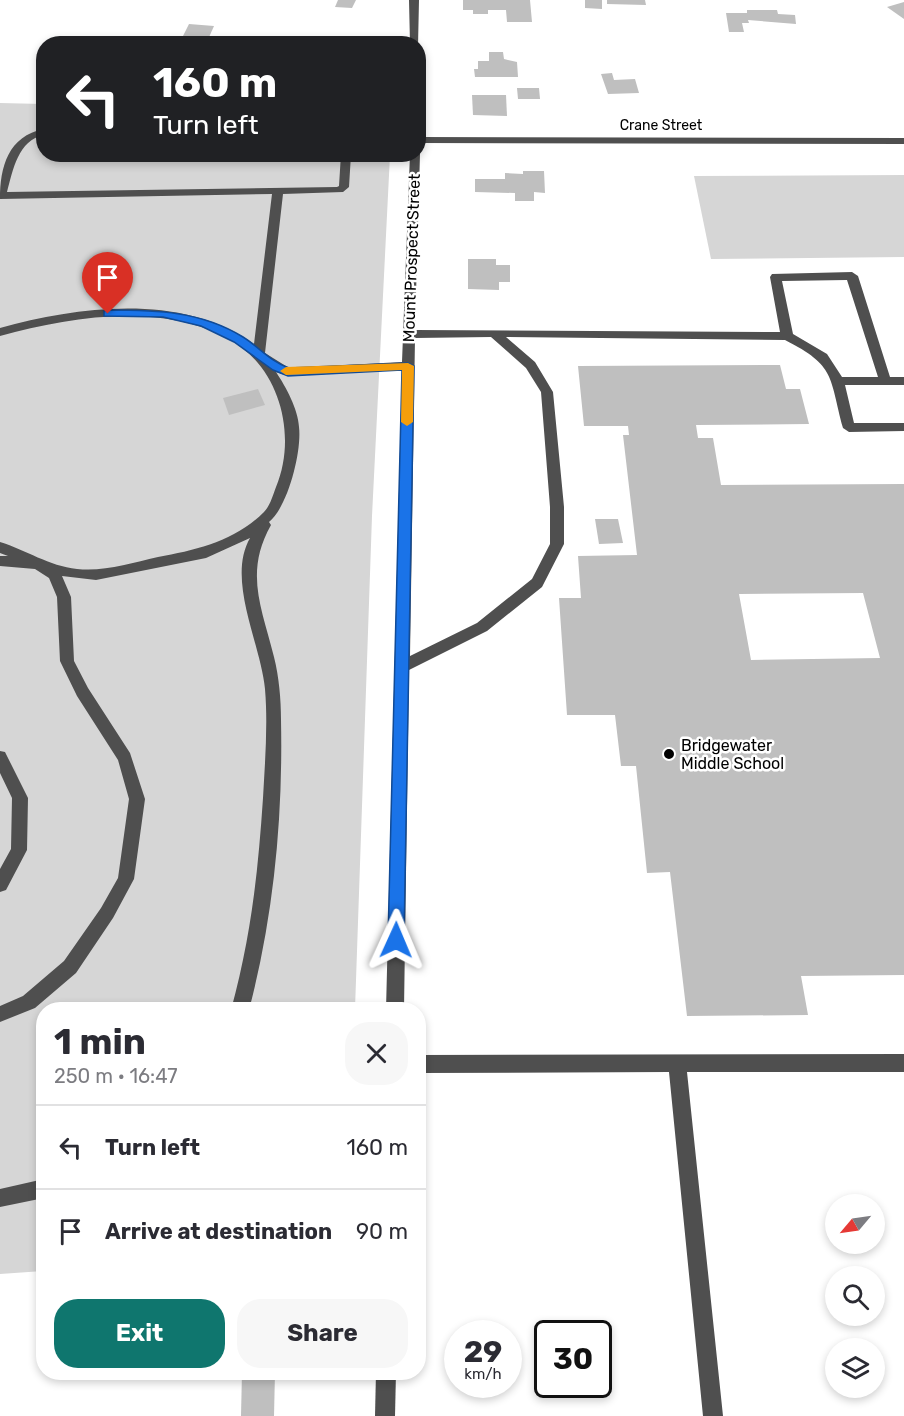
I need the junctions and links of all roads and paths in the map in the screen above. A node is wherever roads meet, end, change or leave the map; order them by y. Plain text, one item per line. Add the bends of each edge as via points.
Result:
1 (414, 0) edge
2 (415, 36) edge
3 (36, 134) edge
4 (426, 140) edge
5 (904, 141) edge
6 (346, 162) edge
7 (415, 162) edge
8 (278, 191) junction
9 (0, 196) edge
10 (0, 332) edge
11 (494, 333) junction
12 (408, 334) junction
13 (787, 336) junction
14 (259, 355) junction
15 (408, 366) junction
16 (836, 381) junction
17 (885, 381) junction
18 (904, 381) edge
19 (904, 427) edge
20 (272, 513) junction
21 (0, 547) edge
22 (0, 561) edge
23 (38, 564) junction
24 (402, 668) junction
25 (0, 757) edge
26 (0, 885) edge
27 (242, 1002) edge
28 (395, 1002) edge
29 (0, 1014) edge
30 (677, 1063) junction
31 (904, 1063) edge
32 (426, 1064) edge
33 (36, 1190) edge
34 (0, 1198) edge
35 (386, 1380) edge
36 (385, 1416) edge
37 (713, 1416) edge

1 - 2 street
3 - 9 street via 22,142
4 - 5 street, Crane Street
6 - 8 street via 344,187 339,190
7 - 12 street, Mount Prospect Street
8 - 9 street
8 - 14 street
10 - 14 street via 21,325 108,314 163,314 204,323 238,339
11 - 12 street
11 - 13 street
11 - 24 street via 531,365 547,392 557,544 537,583 482,627
12 - 15 street, Mount Prospect Street
13 - 16 street via 827,361
13 - 17 street via 776,277 852,276
14 - 15 street via 288,372
14 - 20 street via 280,387 293,427 287,477
15 - 24 street, Mount Prospect Street
16 - 17 street
16 - 19 street via 849,428
17 - 18 street
20 - 23 street via 244,535 206,553 147,566 96,575
20 - 27 street via 250,549 248,574 268,655 275,713 266,870 255,951
21 - 23 street
22 - 23 street
23 - 29 street via 55,575 64,597 67,661 82,692 125,758 137,799 126,879 107,913 70,967 29,1002
24 - 28 street, Mount Prospect Street
25 - 26 street via 20,798 19,850
30 - 31 street
30 - 32 street
30 - 37 street
33 - 34 street
35 - 36 street

